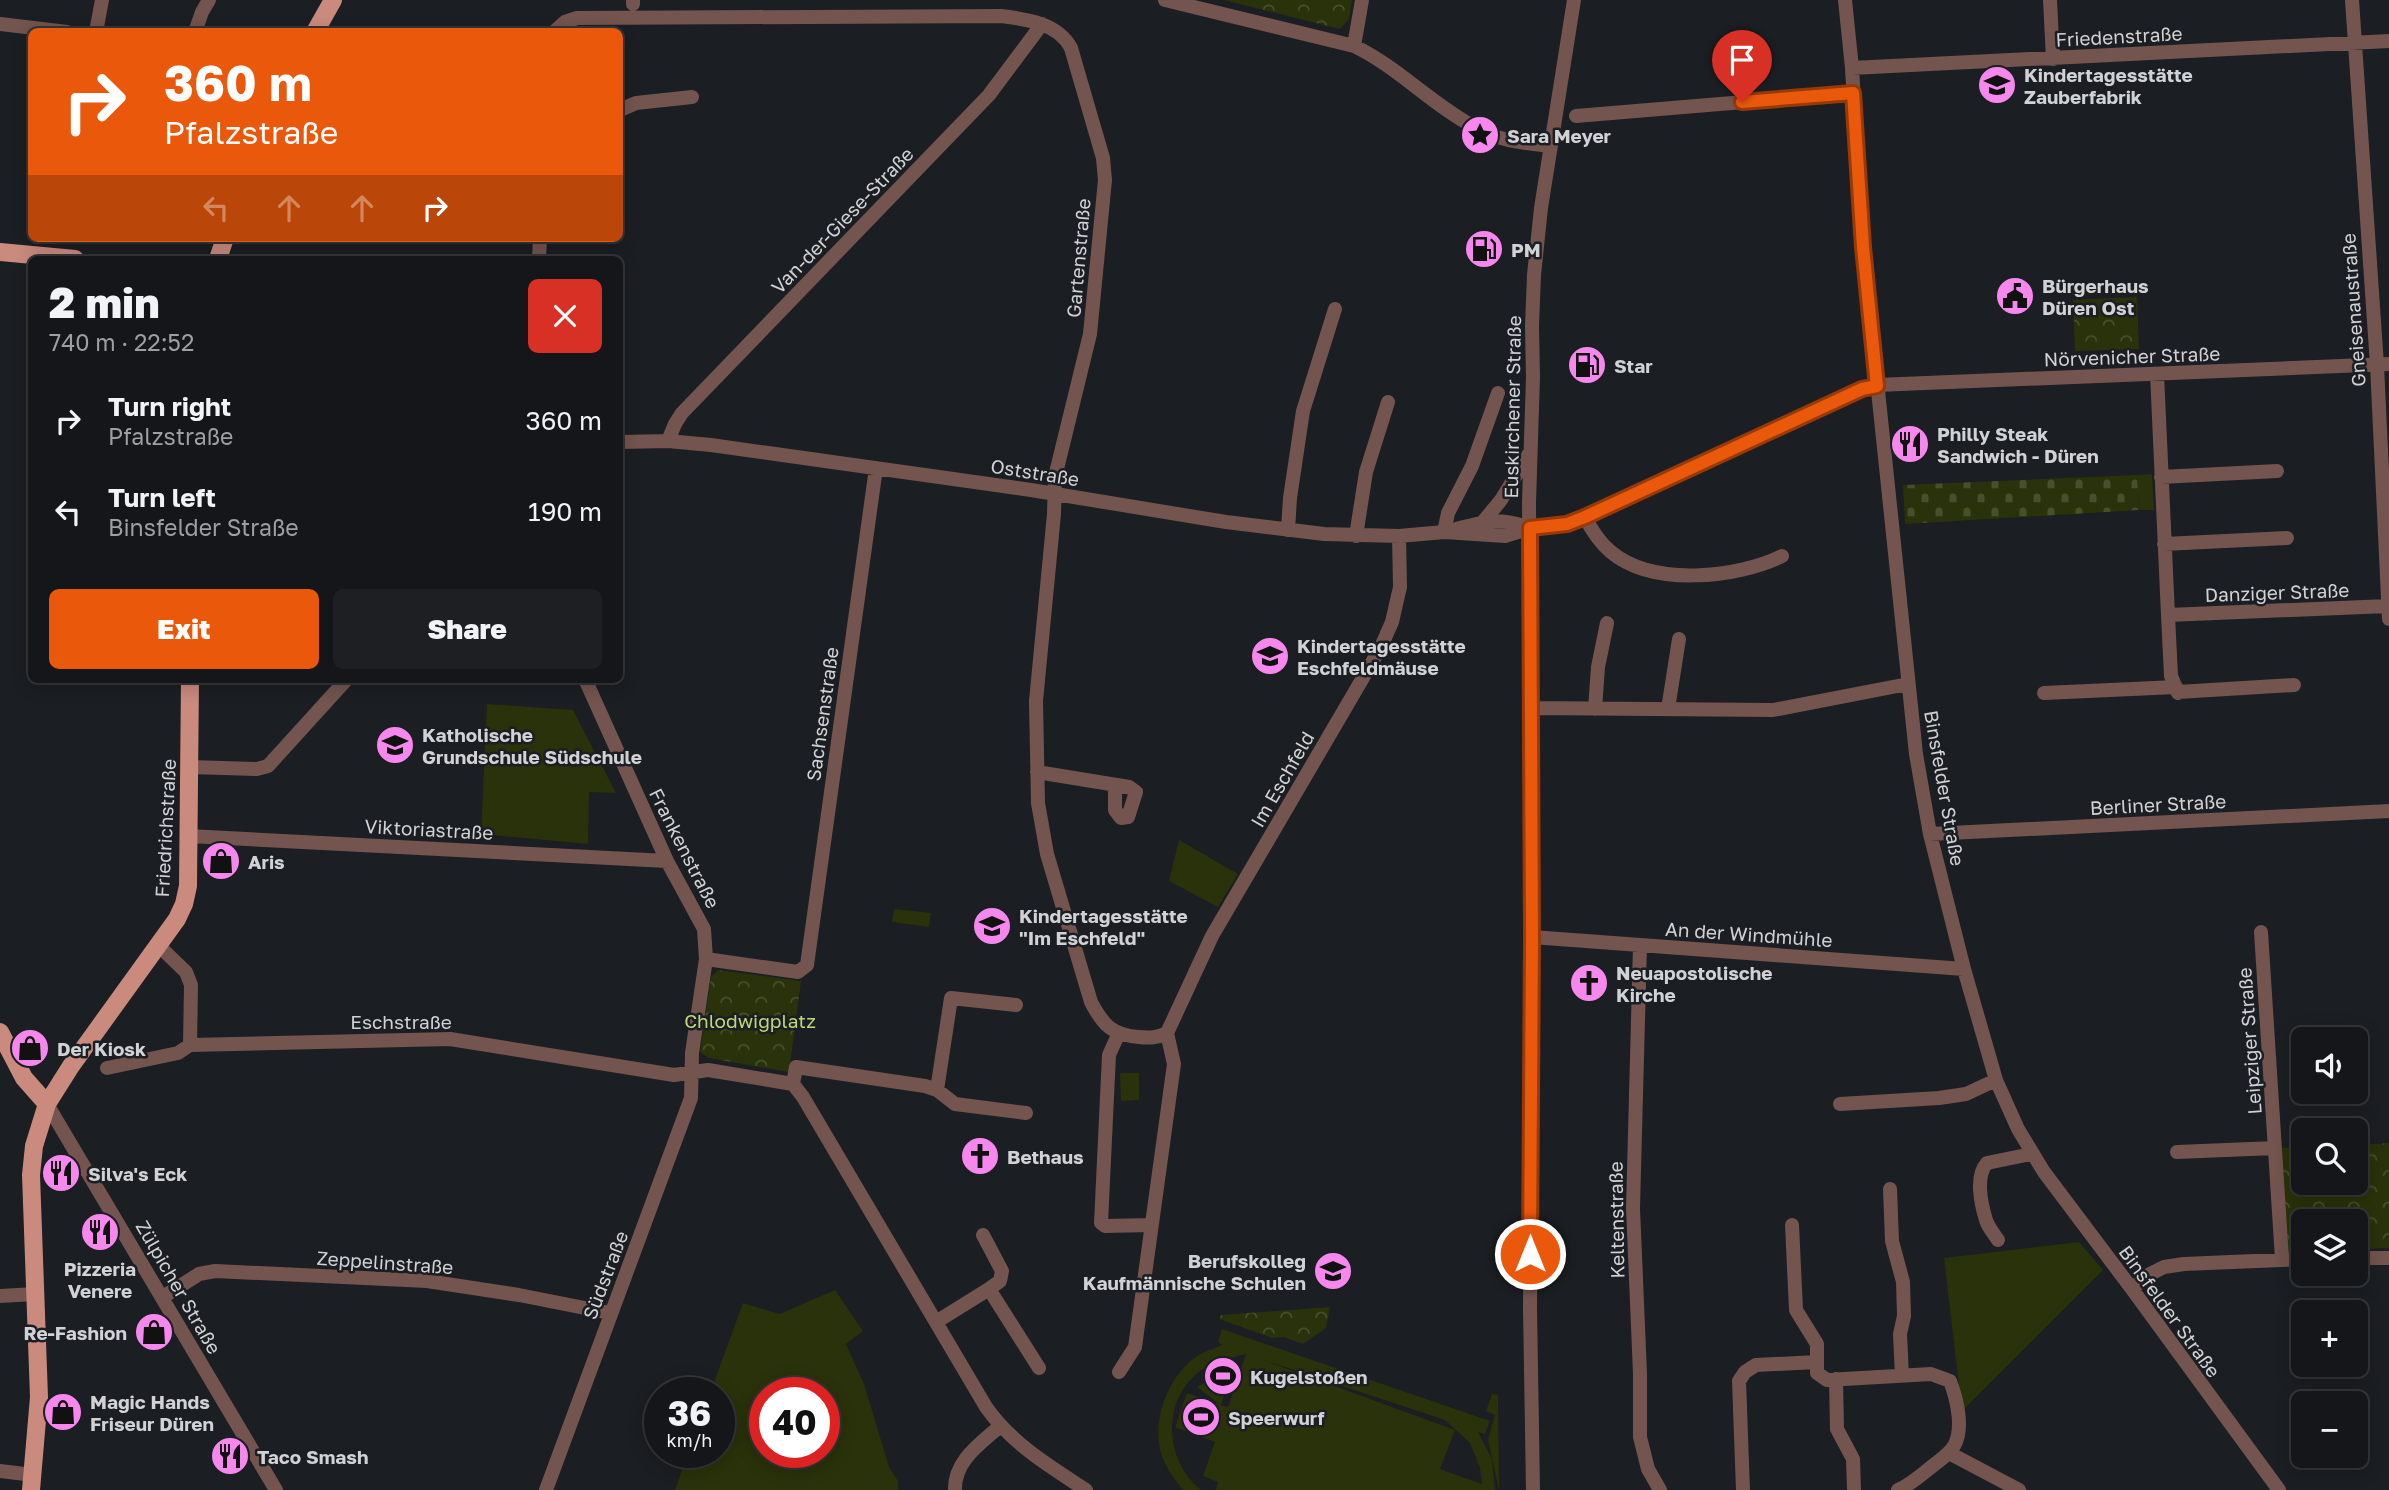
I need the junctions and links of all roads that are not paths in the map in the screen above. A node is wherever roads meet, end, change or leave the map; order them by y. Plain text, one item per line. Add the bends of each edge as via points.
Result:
1 (102, 0) edge
2 (209, 0) edge
3 (332, 0) edge
4 (1165, 0) edge
5 (1362, 0) edge
6 (1574, 0) edge
7 (1845, 0) edge
8 (2050, 0) edge
9 (2352, 0) edge
10 (0, 24) edge
11 (1042, 24) junction
12 (560, 27) edge
13 (34, 28) edge
14 (97, 28) edge
15 (196, 28) edge
16 (317, 28) edge
17 (2389, 41) edge
18 (2356, 43) junction
19 (1354, 46) junction
20 (2053, 59) junction
21 (1852, 68) junction
22 (1853, 93) junction
23 (692, 97) dead end
24 (623, 109) edge
25 (1576, 116) dead end
26 (1550, 146) junction
27 (0, 252) edge
28 (43, 256) edge
29 (1335, 309) dead end
30 (2383, 364) edge
31 (2157, 374) junction
32 (1877, 386) junction
33 (1498, 393) dead end
34 (1388, 401) dead end
35 (668, 441) junction
36 (623, 442) edge
37 (1531, 450) junction
38 (876, 468) junction
39 (2277, 471) dead end
40 (2161, 477) junction
41 (1054, 494) junction
42 (1585, 517) junction
43 (1482, 523) junction
44 (1530, 528) junction
45 (1288, 530) junction
46 (1444, 532) junction
47 (1356, 536) junction
48 (1399, 536) junction
49 (2287, 538) dead end
50 (2164, 544) junction
51 (1782, 556) dead end
52 (2388, 612) edge
53 (2168, 615) junction
54 (1607, 622) dead end
55 (1679, 639) dead end
56 (190, 683) edge
57 (343, 683) edge
58 (587, 683) edge
59 (1908, 684) junction
60 (2294, 685) dead end
61 (2179, 693) junction
62 (2044, 694) dead end
63 (1530, 708) junction
64 (1595, 709) junction
65 (1668, 709) junction
66 (190, 767) junction
67 (1037, 772) junction
68 (1115, 785) dead end
69 (2389, 811) edge
70 (1930, 834) junction
71 (188, 836) junction
72 (667, 861) junction
73 (2261, 932) dead end
74 (1532, 937) junction
75 (1640, 945) junction
76 (159, 946) junction
77 (706, 959) junction
78 (1964, 969) junction
79 (1016, 1005) dead end
80 (0, 1032) edge
81 (1167, 1033) junction
82 (1118, 1035) junction
83 (190, 1045) junction
84 (107, 1068) dead end
85 (694, 1072) junction
86 (1996, 1080) junction
87 (793, 1084) junction
88 (937, 1090) junction
89 (47, 1104) junction
90 (1840, 1104) dead end
91 (1026, 1113) dead end
92 (2275, 1148) junction
93 (2177, 1152) dead end
94 (2031, 1154) junction
95 (1890, 1189) dead end
96 (1152, 1225) junction
97 (1792, 1225) dead end
98 (983, 1235) dead end
99 (1998, 1240) dead end
100 (2368, 1258) edge
101 (2389, 1258) edge
102 (2282, 1259) junction
103 (2291, 1259) edge
104 (989, 1289) junction
105 (2132, 1289) junction
106 (35, 1294) junction
107 (0, 1296) edge
108 (163, 1297) junction
109 (610, 1313) junction
110 (936, 1322) junction
111 (1817, 1362) junction
112 (1039, 1368) dead end
113 (1119, 1372) dead end
114 (1902, 1376) junction
115 (1836, 1379) junction
116 (999, 1427) junction
117 (1949, 1453) junction
118 (0, 1471) edge
119 (32, 1483) edge
120 (1902, 1489) edge
121 (276, 1490) edge
122 (546, 1490) edge
123 (954, 1490) edge
124 (1086, 1490) edge
125 (1533, 1490) edge
126 (1660, 1490) edge
127 (1743, 1490) edge
128 (1854, 1490) edge
129 (2019, 1490) edge
130 (2278, 1490) edge

1 - 14 street
2 - 15 street
3 - 16 main road
4 - 19 street
5 - 19 street
6 - 26 street, Euskirchener Straße
7 - 21 street, Binsfelder Straße
8 - 20 street
9 - 18 street, Gneisenaustraße
10 - 13 street
11 - 12 street via 1001,16 633,17 577,18
11 - 35 street, Van-der-Giese-Straße via 989,95 682,413
11 - 41 street, Gartenstraße via 1066,38 1103,158 1105,180 1090,334
17 - 18 street, Friedenstraße
18 - 20 street, Friedenstraße
18 - 30 street, Gneisenaustraße
19 - 26 street via 1377,57 1476,128 1510,142
20 - 21 street, Friedenstraße
21 - 22 street, Binsfelder Straße
22 - 25 street
22 - 32 street, Binsfelder Straße
23 - 24 street
26 - 37 street, Euskirchener Straße via 1534,275
27 - 28 main road
29 - 45 street via 1303,411
30 - 31 street, Nörvenicher Straße
30 - 52 street, Gneisenaustraße
31 - 32 street, Nörvenicher Straße
31 - 40 street
32 - 42 street, Nörvenicher Straße
32 - 59 street, Binsfelder Straße
33 - 46 street
34 - 47 street via 1366,472
35 - 36 street, Oststraße
35 - 38 street, Oststraße
37 - 43 street
37 - 44 street, Euskirchener Straße
38 - 41 street, Oststraße
38 - 77 street, Sachsenstraße via 807,965 799,972
39 - 40 street
40 - 50 street
41 - 45 street, Oststraße
41 - 67 street via 1036,701
42 - 44 street, Nörvenicher Straße
42 - 51 street via 1612,553 1655,572 1713,574
43 - 44 street, Oststraße via 1506,520
43 - 46 street, Oststraße
44 - 46 street, Oststraße via 1505,536
44 - 63 street, Euskirchener Straße
45 - 47 street, Oststraße
46 - 48 street, Oststraße
47 - 48 street, Oststraße
48 - 81 street, Im Eschfeld via 1400,587 1381,647 1212,936
49 - 50 street
50 - 53 street
52 - 53 street, Danziger Straße
53 - 61 street via 2171,676
54 - 64 street
55 - 65 street
56 - 66 main road, Friedrichstraße
57 - 66 street via 268,766
58 - 72 street, Frankenstraße
59 - 65 street via 1773,710
59 - 70 street, Binsfelder Straße
60 - 61 street
61 - 62 street
63 - 64 street
63 - 74 street, Euskirchener Straße
64 - 65 street
66 - 71 main road, Friedrichstraße
67 - 68 street
67 - 82 street via 1047,854 1083,978 1098,1016
69 - 70 street, Berliner Straße
70 - 78 street, Binsfelder Straße
71 - 72 street, Viktoriastraße
71 - 76 main road, Friedrichstraße via 184,904
72 - 77 street, Frankenstraße via 704,929
73 - 92 street, Leipziger Straße
74 - 75 street, An der Windmühle
74 - 125 street, Euskirchener Straße
75 - 78 street, An der Windmühle
75 - 126 street, Keltenstraße via 1633,1208 1640,1437 1648,1469
76 - 83 street via 186,972 191,985
76 - 89 main road, Friedrichstraße
77 - 85 street via 692,1053
78 - 86 street, Binsfelder Straße
79 - 88 street via 951,998
80 - 89 main road via 23,1078
81 - 82 street via 1150,1038
81 - 96 street via 1174,1064
82 - 96 street via 1108,1055 1101,1223
83 - 84 street, Eschstraße via 178,1053
83 - 85 street, Eschstraße via 428,1037 674,1075
85 - 87 street via 708,1070
85 - 109 street, Südstraße via 686,1114
86 - 90 street via 1966,1094
86 - 94 street, Binsfelder Straße
87 - 88 street via 796,1067
87 - 110 street
88 - 91 street via 955,1104
89 - 106 main road, Friedrichstraße via 32,1156
89 - 108 street, Zülpicher Straße
92 - 93 street
92 - 102 street, Leipziger Straße
94 - 99 street via 1987,1163 1981,1171 1986,1222
94 - 105 street, Binsfelder Straße
95 - 114 street via 1892,1241 1903,1282
96 - 113 street via 1135,1347
97 - 111 street via 1796,1310 1817,1344
98 - 104 street via 1002,1271 1000,1281
100 - 101 street
102 - 103 street
102 - 105 street via 2184,1264 2150,1273
104 - 110 street
104 - 112 street
105 - 130 street, Binsfelder Straße
106 - 107 street
106 - 119 main road, Friedrichstraße via 38,1397
108 - 109 street, Zeppelinstraße via 199,1275 215,1271 427,1282
108 - 121 street, Zülpicher Straße
109 - 122 street, Südstraße
110 - 116 street
111 - 115 street via 1817,1373 1827,1380
111 - 127 street via 1756,1365 1739,1381
114 - 115 street
114 - 117 street via 1930,1374 1950,1381 1959,1425
115 - 128 street via 1837,1429 1853,1459
116 - 123 street via 961,1463
116 - 124 street
117 - 120 street
117 - 129 street
118 - 119 street

